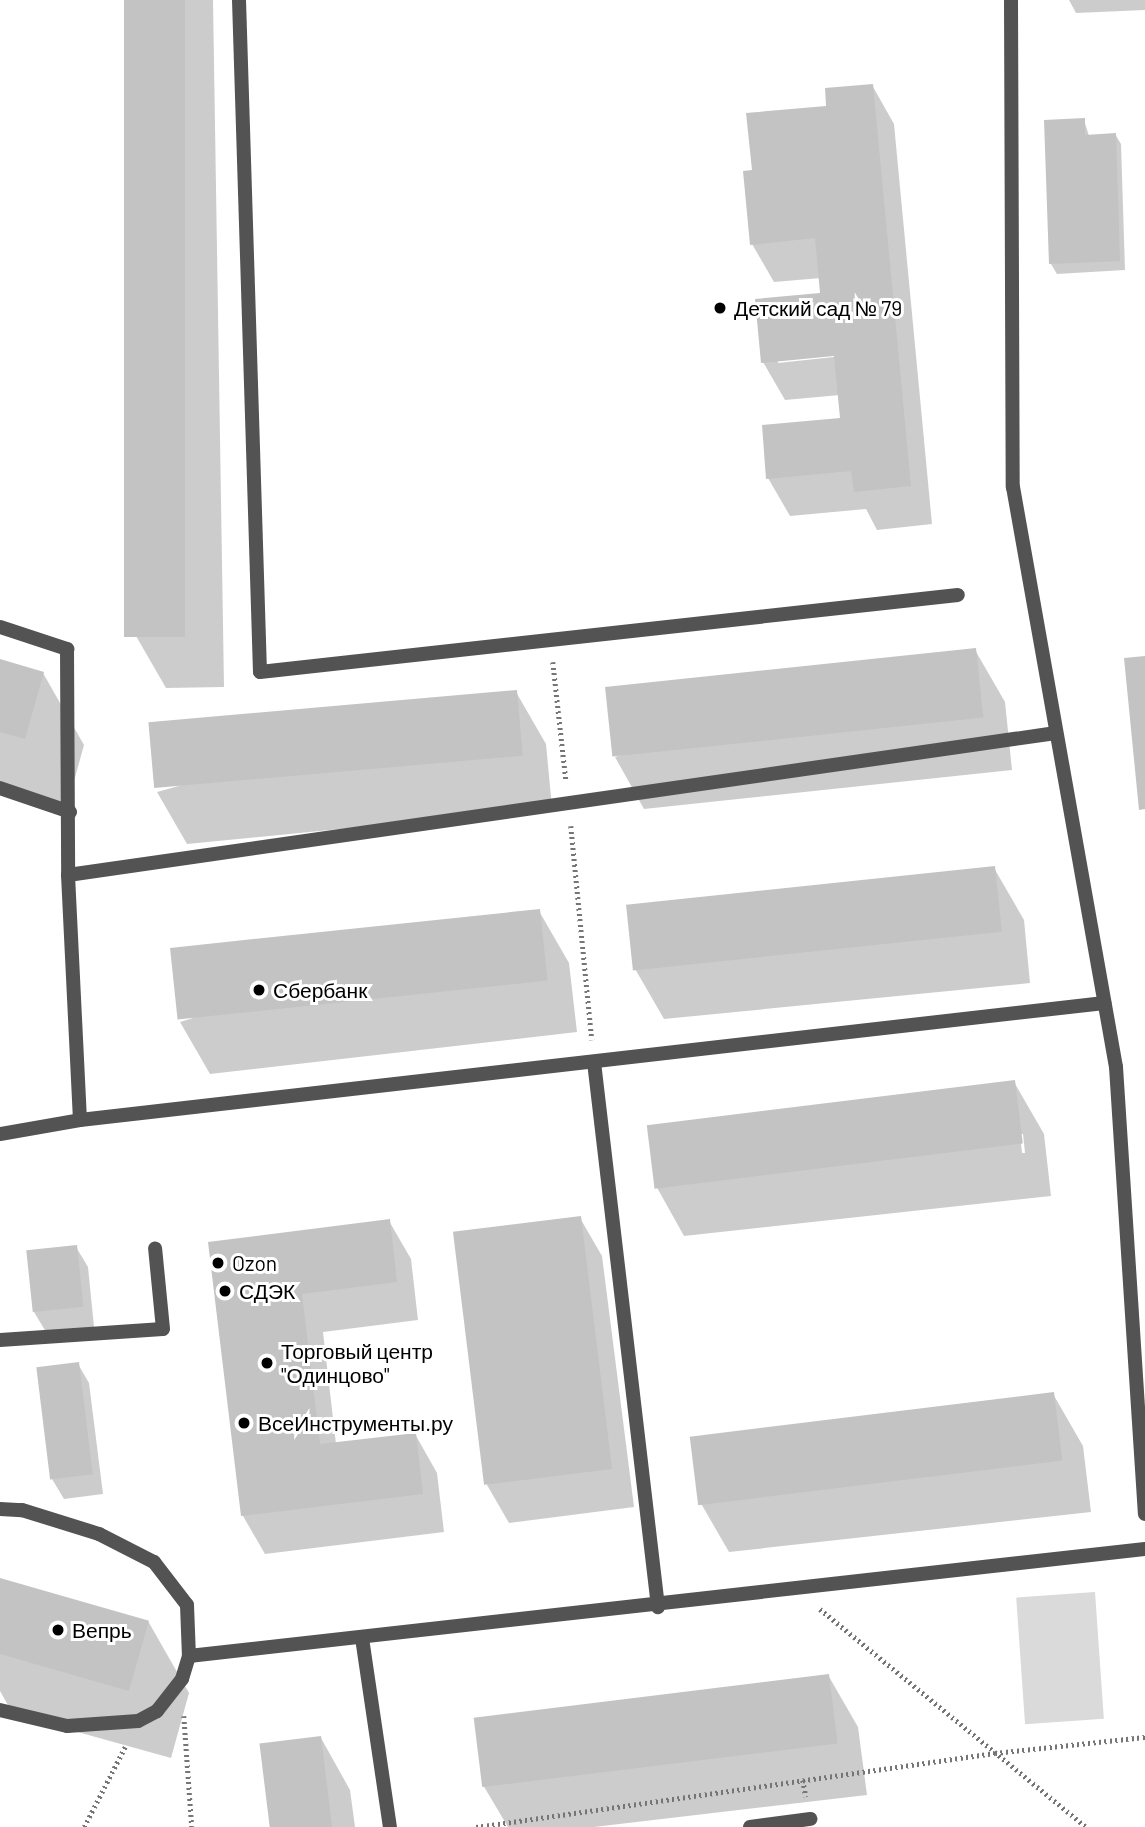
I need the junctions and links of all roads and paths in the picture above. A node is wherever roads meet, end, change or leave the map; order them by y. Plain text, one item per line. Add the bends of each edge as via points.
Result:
1 (239, 0) edge
2 (1011, 0) edge
3 (958, 595) dead end
4 (0, 627) edge
5 (551, 640) junction
6 (1056, 733) junction
7 (0, 788) edge
8 (568, 803) junction
9 (69, 812) junction
10 (68, 874) junction
11 (1104, 1003) junction
12 (594, 1062) junction
13 (80, 1120) junction
14 (0, 1134) edge
15 (155, 1248) dead end
16 (0, 1340) edge
17 (0, 1508) edge
18 (1145, 1514) edge
19 (1145, 1549) edge
20 (658, 1607) junction
21 (820, 1609) dead end
22 (362, 1638) junction
23 (189, 1656) junction
24 (182, 1679) junction
25 (0, 1710) edge
26 (138, 1721) junction
27 (1145, 1737) edge
28 (995, 1753) junction
29 (810, 1819) dead end
30 (84, 1827) edge
31 (191, 1827) edge
32 (390, 1827) edge
33 (476, 1827) edge
34 (750, 1827) edge
35 (1086, 1827) edge

1 - 5 lane via 260,672
2 - 6 lane via 1013,487
3 - 5 lane
4 - 9 lane via 67,649
5 - 8 path
6 - 8 lane
6 - 11 lane
7 - 9 lane
8 - 10 lane
8 - 12 path
9 - 10 lane
10 - 13 lane
11 - 12 lane
11 - 18 lane via 1115,1067
12 - 13 lane
12 - 20 lane
13 - 14 lane
15 - 16 lane via 163,1328
17 - 23 lane via 22,1510 99,1534 154,1562 187,1605
19 - 20 lane
20 - 22 lane
21 - 28 path
22 - 23 lane
22 - 32 lane
23 - 24 lane
24 - 26 lane via 157,1711
24 - 31 path
25 - 26 lane via 66,1726
26 - 30 path
27 - 28 path
28 - 33 path
28 - 35 path
29 - 34 lane

